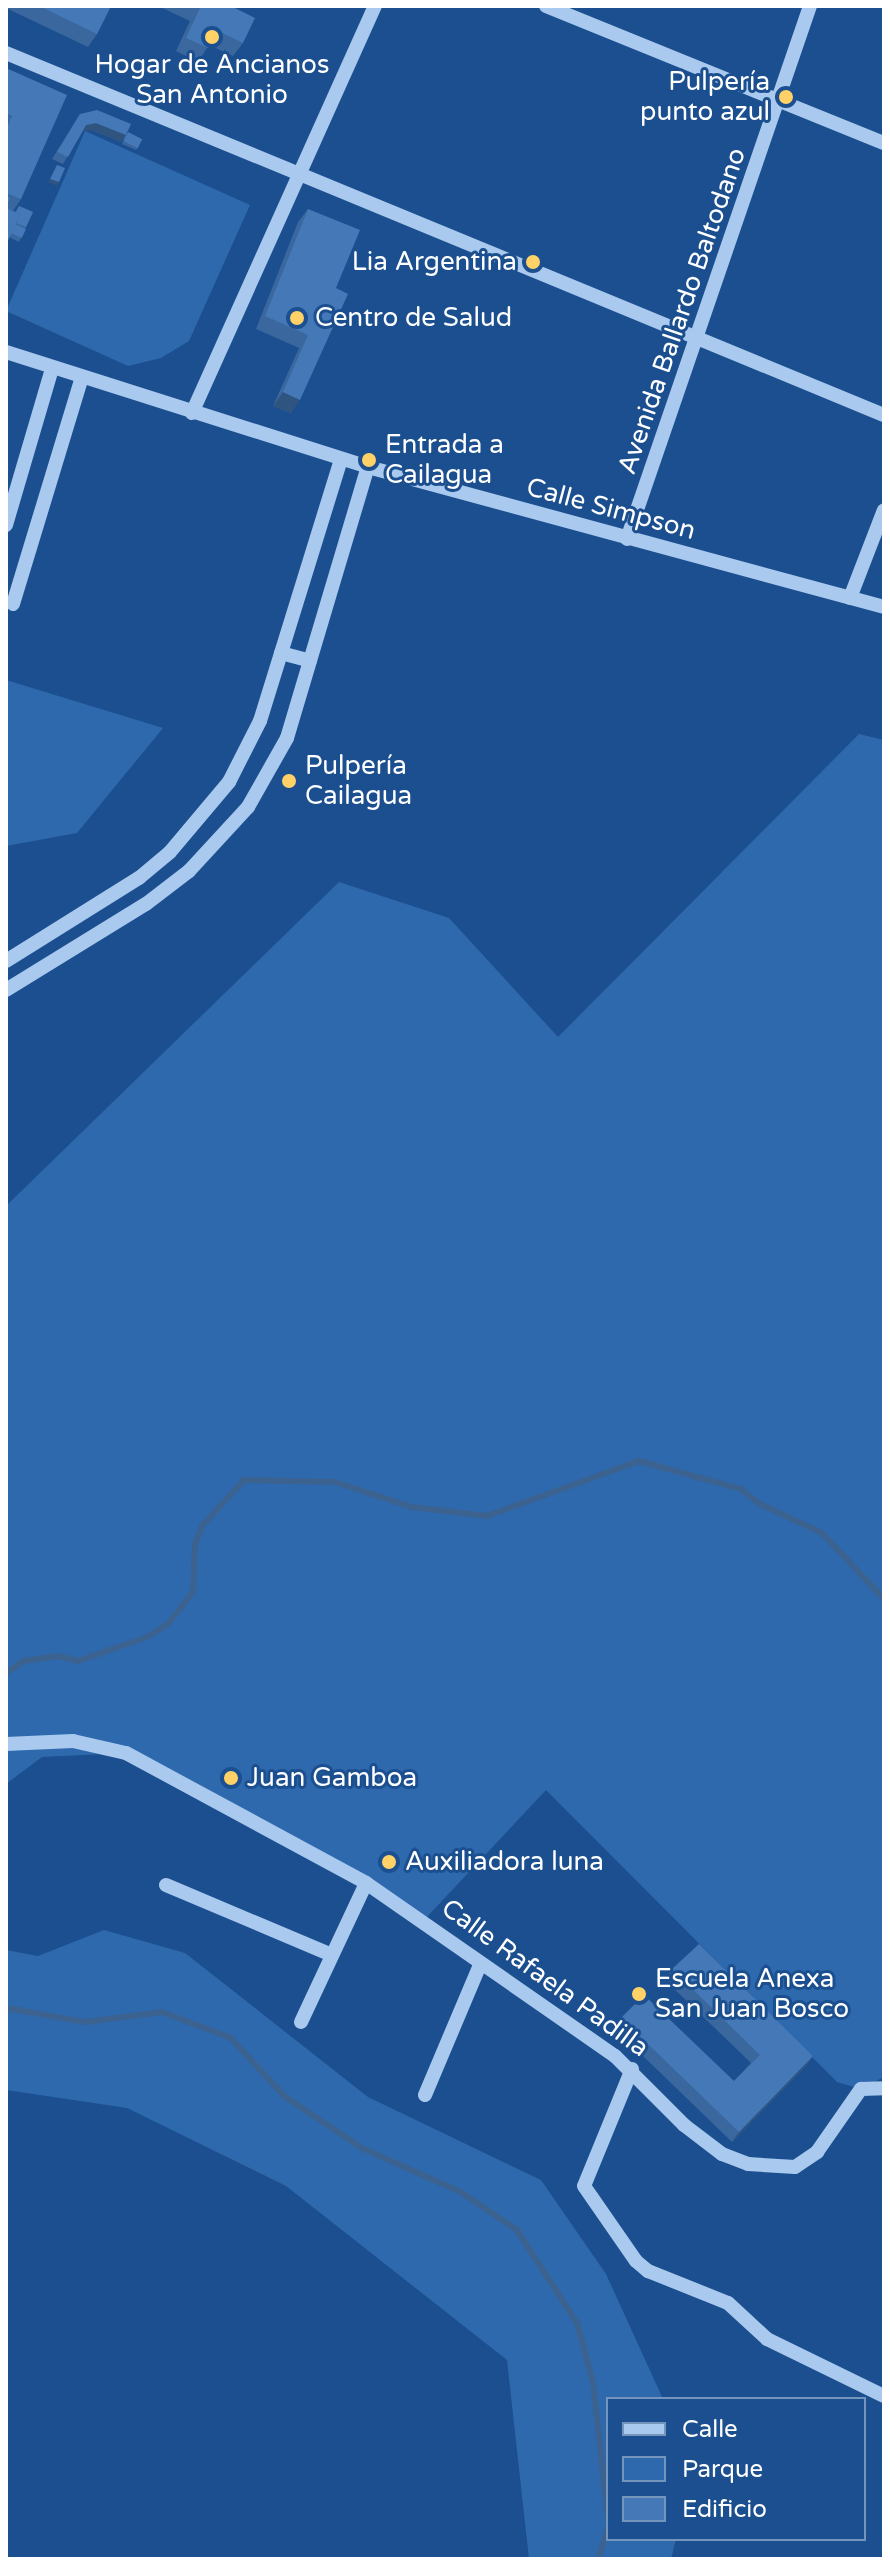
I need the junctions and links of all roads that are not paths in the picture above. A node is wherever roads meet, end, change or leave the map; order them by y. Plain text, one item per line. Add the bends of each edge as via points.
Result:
1 (375, 6) edge
2 (546, 6) edge
3 (810, 6) edge
4 (6, 53) edge
5 (779, 100) junction
6 (884, 143) edge
7 (302, 175) junction
8 (699, 338) junction
9 (6, 352) edge
10 (52, 369) junction
11 (82, 377) junction
12 (192, 413) junction
13 (884, 415) edge
14 (341, 459) junction
15 (368, 467) junction
16 (884, 510) edge
17 (6, 525) edge
18 (627, 539) junction
19 (850, 598) junction
20 (13, 604) dead end
21 (884, 607) edge
22 (281, 653) junction
23 (310, 661) junction
24 (6, 961) edge
25 (6, 990) edge
26 (6, 1744) edge
27 (366, 1883) junction
28 (166, 1885) dead end
29 (332, 1955) junction
30 (480, 1965) junction
31 (301, 2022) dead end
32 (632, 2069) junction
33 (884, 2088) edge
34 (425, 2095) dead end
35 (884, 2396) edge

1 - 7 street
2 - 5 street
3 - 5 street, Avenida Ballardo Baltodano
4 - 7 street
5 - 6 street
5 - 8 street, Avenida Ballardo Baltodano
7 - 8 street
7 - 12 street
8 - 13 street
8 - 18 street, Avenida Ballardo Baltodano
9 - 10 street, Calle Simpson
10 - 11 street, Calle Simpson
10 - 17 street
11 - 12 street, Calle Simpson
11 - 20 street
12 - 14 street, Calle Simpson
14 - 15 street, Calle Simpson
14 - 22 street
15 - 18 street, Calle Simpson
15 - 23 street
16 - 19 street
18 - 19 street, Calle Simpson
19 - 21 street, Calle Simpson
22 - 23 street
22 - 24 street via 242,760 170,852 139,878
23 - 25 street via 280,751 248,807 212,848 146,904
26 - 27 street, Calle Rafaela Padilla via 73,1741 126,1753
27 - 29 street
27 - 30 street, Calle Rafaela Padilla via 425,1919
28 - 29 street
29 - 31 street
30 - 32 street, Calle Rafaela Padilla
30 - 34 street
32 - 33 street, Calle Rafaela Padilla via 703,2142 748,2164 773,2166 795,2167 817,2152 861,2089
32 - 35 street via 584,2186 636,2261 648,2271 728,2303 767,2339

